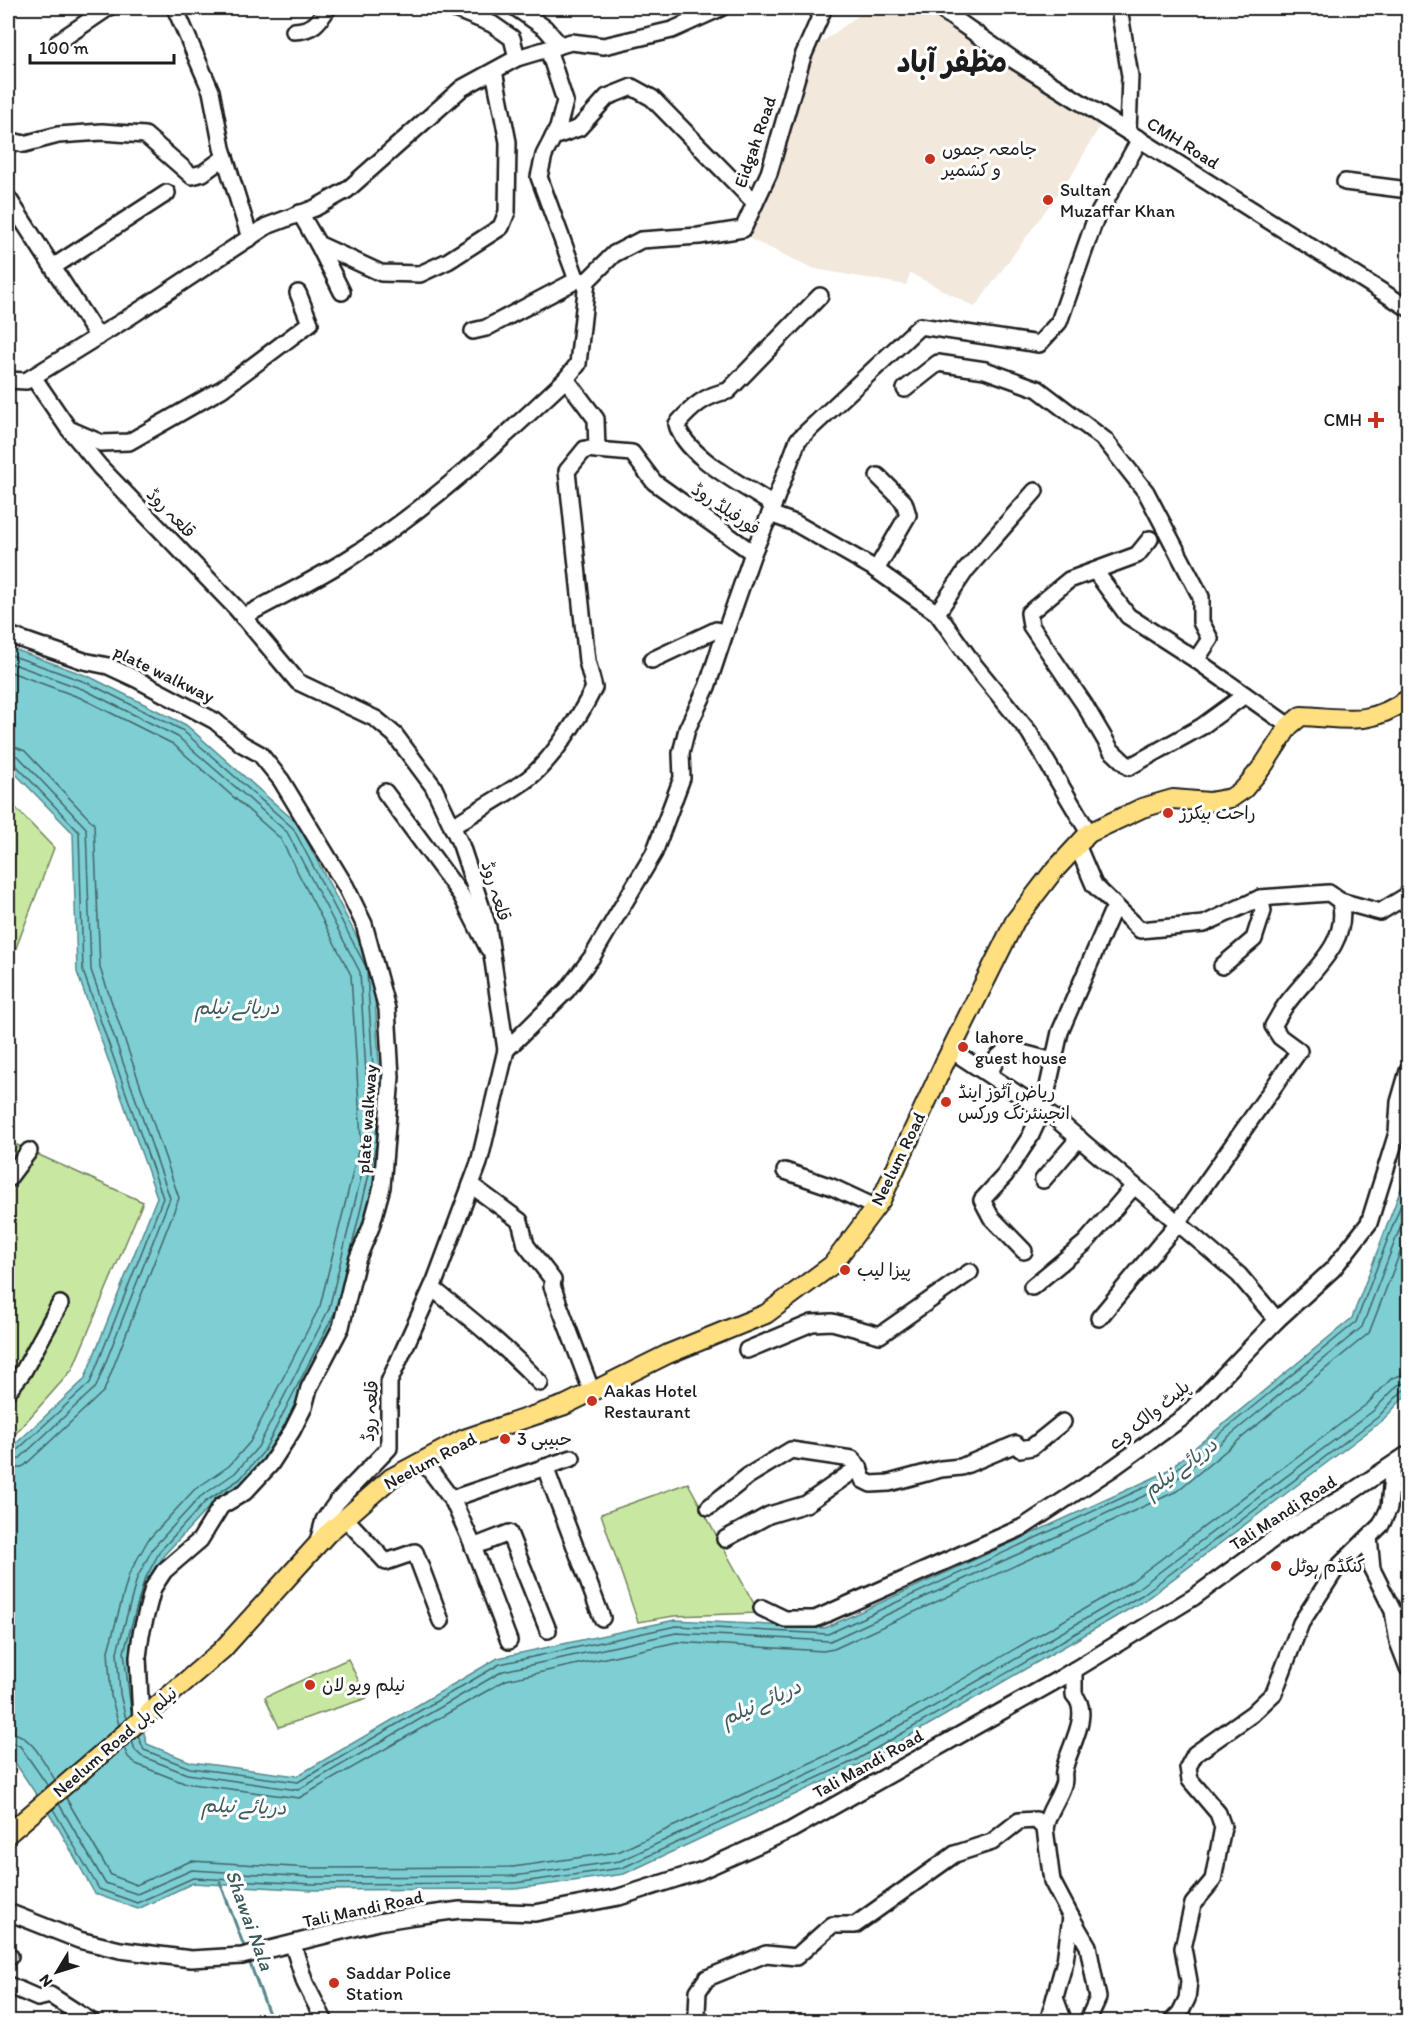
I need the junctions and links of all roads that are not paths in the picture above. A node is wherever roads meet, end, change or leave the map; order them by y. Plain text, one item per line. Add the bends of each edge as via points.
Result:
1 (108, 8) edge
2 (175, 8) edge
3 (328, 8) edge
4 (452, 8) edge
5 (516, 8) edge
6 (721, 8) edge
7 (824, 8) edge
8 (939, 8) edge
9 (1119, 8) edge
10 (294, 31) dead end
11 (59, 41) dead end
12 (554, 47) junction
13 (517, 58) junction
14 (494, 71) junction
15 (1134, 136) junction
16 (553, 137) junction
17 (8, 140) edge
18 (225, 157) junction
19 (1345, 182) dead end
20 (1408, 190) edge
21 (167, 193) dead end
22 (8, 198) edge
23 (755, 203) junction
24 (300, 213) junction
25 (250, 238) junction
26 (318, 244) junction
27 (54, 267) junction
28 (582, 280) junction
29 (298, 292) dead end
30 (342, 292) dead end
31 (820, 296) dead end
32 (1408, 308) edge
33 (473, 331) dead end
34 (98, 337) junction
35 (33, 377) junction
36 (566, 379) junction
37 (8, 380) edge
38 (905, 389) dead end
39 (68, 428) junction
40 (597, 450) junction
41 (878, 476) dead end
42 (1035, 491) dead end
43 (772, 509) junction
44 (1150, 539) dead end
45 (753, 553) junction
46 (876, 570) junction
47 (1095, 571) junction
48 (937, 613) junction
49 (243, 617) junction
50 (725, 633) junction
51 (12, 636) dead end
52 (652, 660) dead end
53 (1196, 660) junction
54 (1245, 695) junction
55 (1408, 699) edge
56 (1289, 726) junction
57 (385, 792) dead end
58 (452, 827) junction
59 (1083, 839) junction
60 (1408, 895) edge
61 (1260, 898) junction
62 (1340, 901) junction
63 (1117, 908) junction
64 (492, 956) junction
65 (1222, 966) dead end
66 (506, 1050) junction
67 (951, 1050) junction
68 (1053, 1061) junction
69 (1408, 1071) edge
70 (989, 1074) junction
71 (1043, 1109) junction
72 (1079, 1138) junction
73 (29, 1151) dead end
74 (785, 1171) dead end
75 (8, 1179) edge
76 (1043, 1179) dead end
77 (471, 1185) junction
78 (1134, 1186) junction
79 (875, 1207) junction
80 (1177, 1224) junction
81 (1024, 1251) dead end
82 (970, 1272) dead end
83 (1032, 1287) dead end
84 (432, 1288) junction
85 (60, 1304) dead end
86 (1099, 1318) dead end
87 (1277, 1320) junction
88 (747, 1350) dead end
89 (540, 1383) dead end
90 (8, 1391) edge
91 (592, 1392) junction
92 (1063, 1422) dead end
93 (1408, 1454) edge
94 (572, 1458) dead end
95 (423, 1461) junction
96 (1393, 1465) junction
97 (545, 1467) junction
98 (859, 1467) junction
99 (451, 1499) junction
100 (709, 1507) dead end
101 (345, 1518) junction
102 (1369, 1537) junction
103 (725, 1539) dead end
104 (317, 1545) junction
105 (473, 1547) junction
106 (762, 1608) dead end
107 (602, 1618) dead end
108 (441, 1621) dead end
109 (548, 1630) dead end
110 (509, 1641) dead end
111 (222, 1650) joint
112 (1408, 1668) edge
113 (1074, 1670) junction
114 (141, 1720) junction
115 (1045, 1829) junction
116 (8, 1834) edge
117 (8, 1912) edge
118 (1071, 1917) junction
119 (290, 1946) junction
120 (8, 1986) edge
121 (1055, 1998) junction
122 (92, 2022) edge
123 (325, 2022) edge
124 (700, 2022) edge
125 (1048, 2022) edge
126 (1065, 2022) edge
127 (1087, 2022) edge
128 (1171, 2022) edge

1 - 11 street
2 - 18 street via 211,91
3 - 10 street via 315,26
4 - 13 street via 492,24 512,38
5 - 12 street via 545,28
6 - 12 street via 661,33 604,46 572,42
7 - 23 street, Eidgah Road via 803,56 769,173
8 - 15 street, CMH Road
9 - 15 street via 1130,76
12 - 13 street
12 - 16 street via 566,101
13 - 14 street
14 - 24 street via 462,88 347,190
14 - 26 street via 508,142 507,212 501,227 420,274 381,273
15 - 32 street, CMH Road
15 - 43 street via 1095,220 1059,322 1039,344 920,326 798,440
16 - 23 street via 579,128 607,97 632,87 652,98
16 - 28 street via 539,177
17 - 18 street via 24,144 58,135 145,135 192,176
18 - 25 street
19 - 20 street
21 - 27 street
22 - 27 street
23 - 28 street, Eidgah Road via 743,229 641,240 614,254
24 - 25 street via 267,226
24 - 26 street
25 - 34 street
26 - 30 street
27 - 34 street
28 - 33 street
28 - 36 street via 578,363
29 - 39 street via 310,323 222,389 172,420 129,442 101,443
31 - 43 street via 728,391 712,394 692,406 676,424 680,436 703,459
34 - 35 street
35 - 37 street via 26,381
35 - 39 street, قلعہ روڈ
36 - 40 street via 596,419
36 - 49 street via 443,490 352,557
38 - 53 street via 938,363 985,370 1038,389 1105,440 1146,492 1201,597 1202,622 1210,639
39 - 49 street, قلعہ روڈ via 100,467
40 - 45 street, فورفیلڈ روڈ via 632,453 654,482
40 - 58 street via 585,449 567,471 587,661 594,688 555,749 524,782
41 - 46 street via 904,502 908,515
42 - 48 street via 966,570
43 - 45 street, فورفیلڈ روڈ
43 - 46 street, فورفیلڈ روڈ
44 - 47 street via 1137,555
45 - 50 street
46 - 48 street, فورفیلڈ روڈ
47 - 53 street via 1128,616
47 - 54 street via 1069,579 1029,614 1031,626 1111,750 1129,766 1201,727
48 - 59 street, فورفیلڈ روڈ via 1029,732
49 - 58 street, قلعہ روڈ via 298,682 376,719 395,735 433,786
50 - 52 street via 716,630
50 - 66 street via 707,687 687,729 681,753 682,778 654,854 592,957 567,990
51 - 114 street, plate walkway via 84,662 108,666 136,679 215,721 260,754 281,780 351,897 364,924 387,1009 392,1077 382,1187 357,1260 341,1327 309,1388 296,1423 270,1465 244,1492 221,1506 200,1540 164,1571 153,1588 138,1657
53 - 54 street
54 - 56 street
55 - 56 main road via 1390,712 1368,719 1301,716
56 - 59 main road, Neelum Road via 1263,766 1231,798 1209,802 1173,799 1142,808
57 - 64 street via 461,895
58 - 64 street, قلعہ روڈ via 488,927
59 - 63 street, فورفیلڈ روڈ via 1089,878
59 - 67 main road, Neelum Road via 1015,921
60 - 62 street via 1380,912
61 - 62 street via 1329,893
61 - 63 street, فورفیلڈ روڈ via 1204,924 1145,931
61 - 65 street via 1263,911 1254,939
62 - 80 street via 1343,912 1330,950 1273,1026 1280,1037 1299,1051
63 - 68 street via 1060,1032
64 - 66 street, قلعہ روڈ
66 - 77 street, قلعہ روڈ
67 - 70 street
67 - 79 main road, Neelum Road
68 - 70 street via 1007,1049
68 - 71 street
69 - 87 street, پلیٹ والک وے via 1399,1102 1397,1133 1369,1223 1333,1269
70 - 71 street
71 - 72 street
71 - 81 street via 1005,1175 982,1200 992,1217
72 - 76 street
72 - 78 street
73 - 75 street
74 - 79 street
77 - 84 street, قلعہ روڈ
77 - 91 street via 520,1221 526,1245 553,1280
78 - 80 street
78 - 83 street via 1085,1243
79 - 91 main road, Neelum Road via 832,1265 766,1314 668,1354
80 - 86 street
80 - 87 street via 1239,1275
82 - 88 street via 880,1335 832,1322 812,1323
84 - 89 street via 504,1347
84 - 104 street, قلعہ روڈ via 388,1382 389,1449 337,1502 324,1520
85 - 90 street via 23,1372
87 - 106 street, پلیٹ والک وے via 1185,1416 1023,1527 815,1619 784,1619
91 - 95 main road, Neelum Road via 464,1439
92 - 98 street via 1032,1447 1020,1449 1016,1444 961,1467 889,1483 871,1484 863,1480
93 - 96 street, Tali Mandi Road
94 - 97 street
95 - 99 street
95 - 101 main road, Neelum Road via 391,1478
96 - 102 street via 1389,1508 1381,1525
96 - 113 street, Tali Mandi Road via 1283,1532 1185,1602
97 - 99 street
97 - 107 street
98 - 100 street via 852,1459 791,1450 748,1476
98 - 103 street via 806,1504 769,1515
99 - 105 street
101 - 104 main road, Neelum Road
101 - 108 street via 386,1562 415,1552
102 - 112 street via 1372,1569 1393,1611 1398,1642
102 - 128 street via 1336,1569 1301,1623 1274,1693 1252,1714 1195,1754 1188,1767 1190,1780 1218,1813 1223,1827 1213,1880 1194,1905 1183,1948 1189,1981 1187,1999
104 - 111 main road, Neelum Road
105 - 109 street via 509,1533
105 - 110 street
111 - 114 main road, Neelum Road نیلم پل
113 - 115 street via 1073,1689 1081,1714 1063,1786 1046,1818
113 - 119 street, Tali Mandi Road via 791,1830 700,1871 619,1897 535,1913 460,1910 415,1916
114 - 116 main road, Neelum Road نیلم پل
115 - 118 street via 1052,1881
115 - 124 street via 1036,1820 1019,1821 992,1842 955,1854 855,1925 832,1924 796,1957 766,1954 707,1978 698,1990
117 - 119 street, Tali Mandi Road via 79,1940 120,1950 191,1959 242,1956
118 - 121 street
118 - 127 street via 1088,1946 1098,1998
119 - 123 street
120 - 122 street via 38,1998 50,1995
121 - 125 street
121 - 126 street

